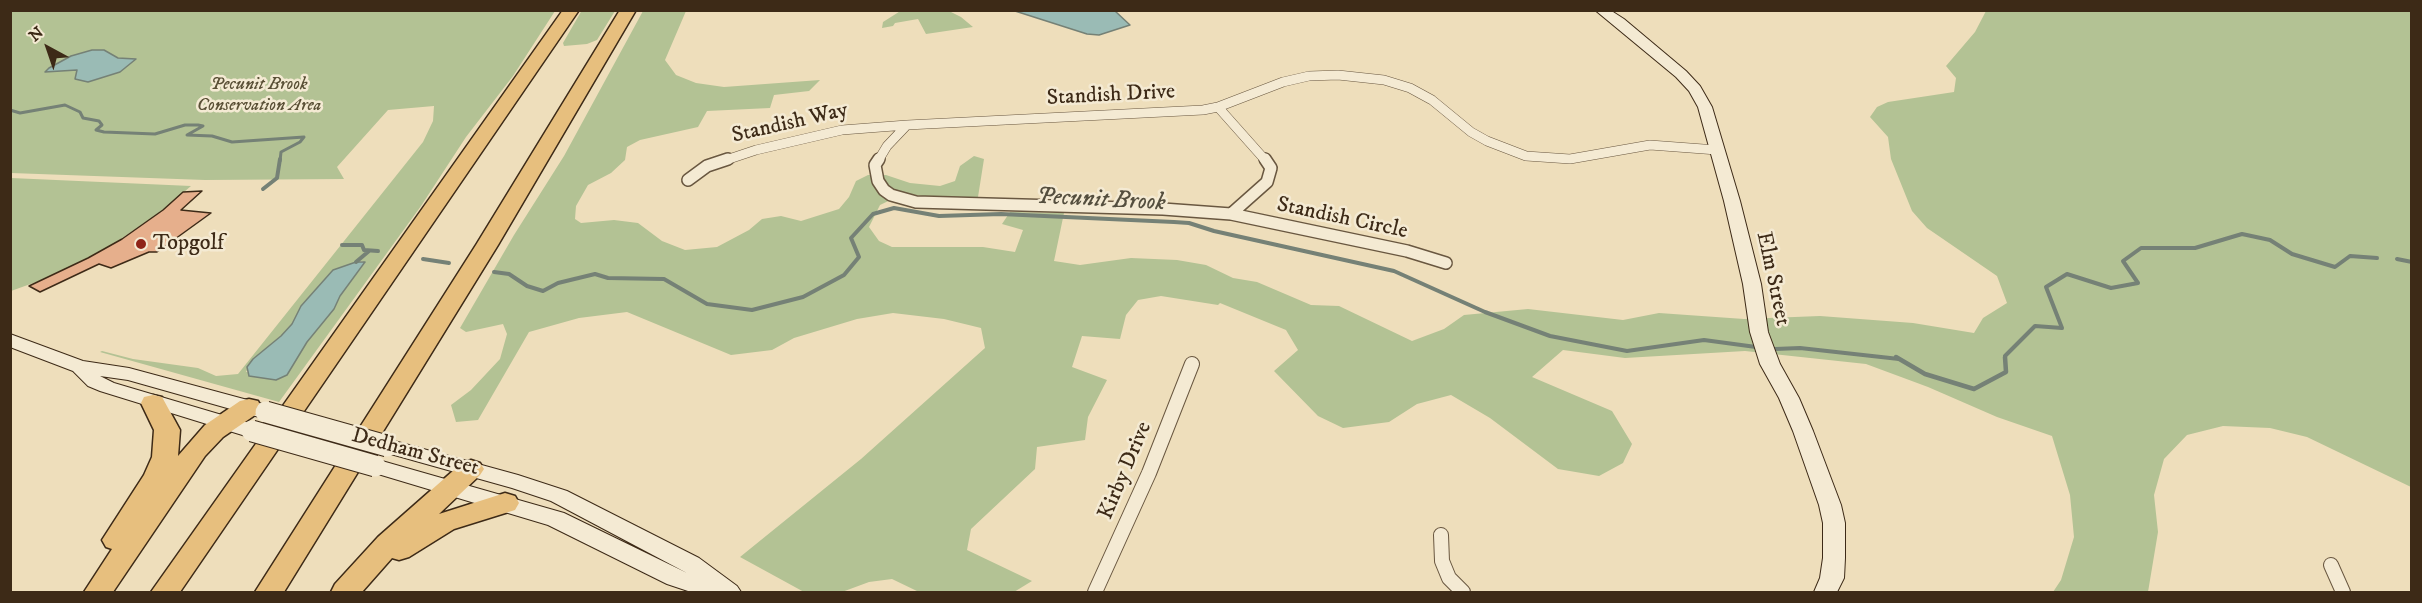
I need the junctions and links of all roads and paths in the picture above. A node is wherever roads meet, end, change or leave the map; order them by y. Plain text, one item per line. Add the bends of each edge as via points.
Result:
1 (571, 10) edge
2 (628, 10) edge
3 (1601, 10) edge
4 (1218, 107) junction
5 (907, 125) junction
6 (1717, 150) junction
7 (688, 180) dead end
8 (1231, 214) junction
9 (1446, 263) dead end
10 (10, 340) edge
11 (1192, 364) dead end
12 (80, 367) junction
13 (153, 403) junction
14 (256, 417) junction
15 (225, 423) junction
16 (471, 469) junction
17 (450, 487) junction
18 (505, 503) junction
19 (1441, 535) dead end
20 (2331, 565) dead end
21 (84, 592) edge
22 (98, 592) edge
23 (165, 592) edge
24 (269, 592) edge
25 (345, 592) edge
26 (358, 592) edge
27 (716, 592) edge
28 (729, 592) edge
29 (1095, 592) edge
30 (1463, 592) edge
31 (1826, 592) edge
32 (2343, 592) edge

1 - 23 highway
2 - 24 highway via 487,245
3 - 6 main road, Elm Street via 1689,82 1705,107
4 - 5 street, Standish Drive
4 - 6 street, Standish Drive via 1297,78 1361,76 1416,91 1479,136 1526,156 1570,159 1650,145
4 - 8 street via 1270,168 1267,182
5 - 7 street, Standish Way via 842,130 752,151 707,166
5 - 8 street via 875,165 884,190 901,199 933,204
6 - 31 main road, Elm Street via 1749,273 1759,332 1830,505 1834,558
8 - 9 street, Standish Circle via 1407,251
10 - 12 main road, Dedham Street
11 - 29 street, Kirby Drive via 1149,473
12 - 13 main road, Dedham Street via 100,385
12 - 14 main road, Dedham Street via 123,373
13 - 15 main road, Dedham Street
13 - 21 highway via 167,430 163,463
14 - 15 highway
14 - 16 main road, Dedham Street, bridge
14 - 17 main road, Dedham Street, bridge via 375,466
15 - 22 highway via 196,450
16 - 17 highway
16 - 28 main road, Dedham Street via 529,485 582,506 691,564
17 - 18 main road, Dedham Street
17 - 25 highway via 388,544
18 - 26 highway via 462,514 420,535 390,558
18 - 27 main road, Dedham Street via 556,519 675,578
19 - 30 street via 1442,561 1449,578
20 - 32 street

